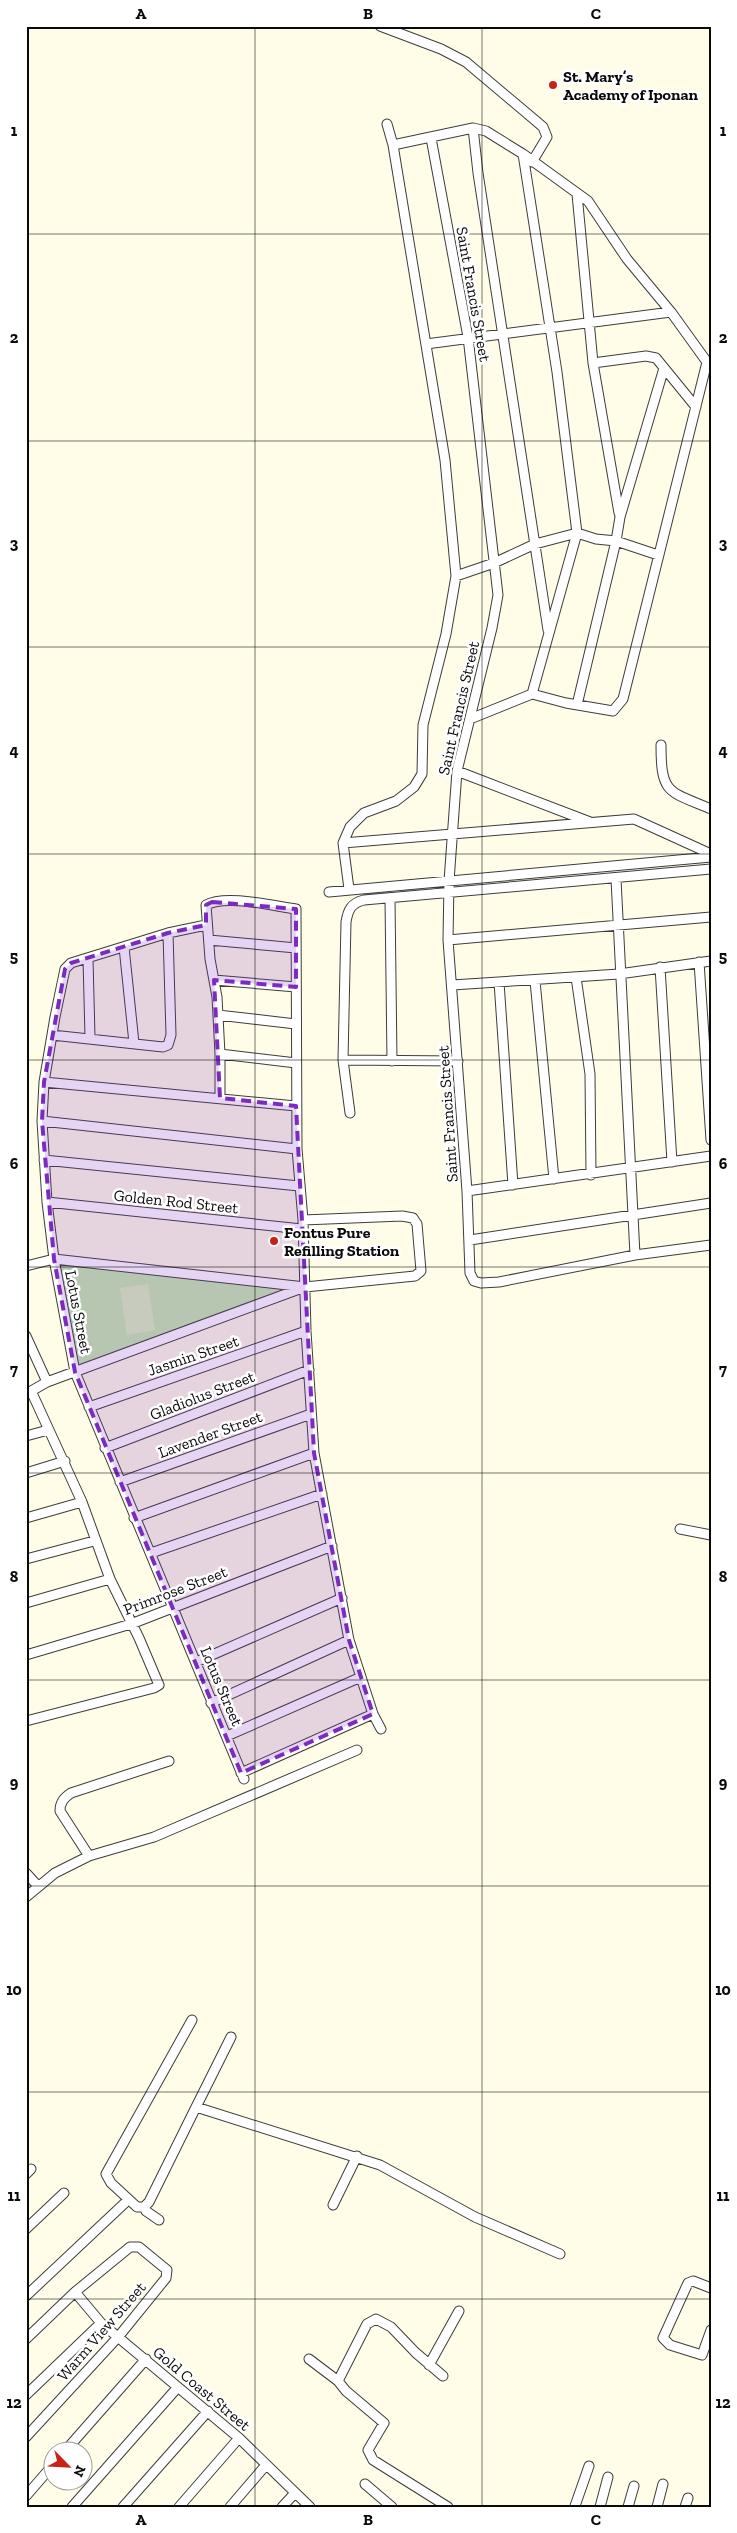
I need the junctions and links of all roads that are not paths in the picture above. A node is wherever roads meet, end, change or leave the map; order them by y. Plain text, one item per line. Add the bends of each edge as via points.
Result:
1 (380, 26) edge
2 (387, 124) dead end
3 (473, 128) junction
4 (431, 138) junction
5 (393, 145) junction
6 (523, 154) junction
7 (532, 162) junction
8 (577, 194) junction
9 (671, 312) junction
10 (589, 321) junction
11 (549, 328) junction
12 (503, 332) junction
13 (468, 337) junction
14 (426, 344) junction
15 (593, 364) junction
16 (664, 368) junction
17 (696, 407) junction
18 (620, 517) junction
19 (577, 533) junction
20 (616, 541) junction
21 (535, 544) junction
22 (658, 555) junction
23 (494, 563) junction
24 (456, 576) junction
25 (549, 635) junction
26 (532, 694) junction
27 (577, 705) junction
28 (470, 719) junction
29 (661, 745) dead end
30 (457, 771) junction
31 (711, 809) edge
32 (592, 823) junction
33 (451, 834) junction
34 (343, 842) junction
35 (711, 856) edge
36 (711, 869) edge
37 (616, 879) junction
38 (449, 881) junction
39 (349, 889) junction
40 (329, 892) dead end
41 (449, 892) junction
42 (390, 899) junction
43 (711, 917) edge
44 (619, 925) junction
45 (206, 926) junction
46 (168, 933) junction
47 (210, 940) junction
48 (448, 940) junction
49 (124, 947) junction
50 (296, 948) junction
51 (88, 959) junction
52 (711, 961) edge
53 (699, 962) junction
54 (660, 967) junction
55 (619, 974) junction
56 (576, 977) junction
57 (214, 980) junction
58 (535, 981) junction
59 (499, 982) junction
60 (452, 985) junction
61 (296, 987) junction
62 (218, 1015) junction
63 (296, 1024) junction
64 (52, 1035) junction
65 (90, 1037) junction
66 (134, 1043) junction
67 (220, 1054) junction
68 (343, 1060) junction
69 (392, 1060) junction
70 (458, 1061) junction
71 (296, 1063) junction
72 (44, 1082) junction
73 (220, 1098) junction
74 (296, 1106) junction
75 (350, 1113) dead end
76 (42, 1121) junction
77 (711, 1140) edge
78 (297, 1149) junction
79 (711, 1156) edge
80 (44, 1160) junction
81 (672, 1162) junction
82 (632, 1169) junction
83 (591, 1175) junction
84 (554, 1179) junction
85 (513, 1185) junction
86 (299, 1186) junction
87 (467, 1191) junction
88 (47, 1202) junction
89 (711, 1203) edge
90 (633, 1215) junction
91 (303, 1225) junction
92 (470, 1240) junction
93 (711, 1245) edge
94 (634, 1256) junction
95 (54, 1259) junction
96 (26, 1266) edge
97 (305, 1286) junction
98 (306, 1331) junction
99 (26, 1336) edge
100 (309, 1370) junction
101 (75, 1372) junction
102 (47, 1382) junction
103 (29, 1393) edge
104 (89, 1406) junction
105 (311, 1414) junction
106 (48, 1430) junction
107 (26, 1436) edge
108 (105, 1448) junction
109 (314, 1453) junction
110 (64, 1461) junction
111 (26, 1473) edge
112 (120, 1482) junction
113 (322, 1494) junction
114 (82, 1502) junction
115 (26, 1518) edge
116 (134, 1518) junction
117 (680, 1529) dead end
118 (711, 1535) edge
119 (94, 1540) junction
120 (332, 1546) junction
121 (151, 1553) junction
122 (26, 1559) edge
123 (110, 1579) junction
124 (342, 1598) junction
125 (26, 1603) edge
126 (171, 1608) junction
127 (132, 1624) junction
128 (350, 1640) junction
129 (26, 1655) edge
130 (196, 1662) junction
131 (361, 1677) junction
132 (211, 1702) junction
133 (373, 1714) junction
134 (26, 1720) edge
135 (381, 1729) dead end
136 (227, 1736) junction
137 (357, 1750) dead end
138 (169, 1761) dead end
139 (88, 1856) junction
140 (26, 1873) edge
141 (38, 1886) junction
142 (26, 1898) edge
143 (192, 2020) dead end
144 (231, 2037) dead end
145 (196, 2107) junction
146 (357, 2156) junction
147 (64, 2194) dead end
148 (128, 2200) junction
149 (333, 2205) dead end
150 (144, 2207) junction
151 (159, 2220) dead end
152 (26, 2229) edge
153 (560, 2254) dead end
154 (711, 2288) edge
155 (75, 2292) junction
156 (26, 2296) edge
157 (459, 2311) dead end
158 (101, 2323) junction
159 (711, 2330) edge
160 (119, 2336) junction
161 (26, 2338) edge
162 (702, 2355) junction
163 (146, 2359) junction
164 (309, 2359) dead end
165 (711, 2359) edge
166 (429, 2366) junction
167 (443, 2376) dead end
168 (338, 2381) junction
169 (178, 2387) junction
170 (26, 2395) edge
171 (208, 2411) junction
172 (26, 2437) edge
173 (239, 2438) junction
174 (75, 2440) edge
175 (266, 2465) junction
176 (589, 2466) dead end
177 (42, 2478) edge
178 (608, 2478) dead end
179 (365, 2484) dead end
180 (663, 2484) dead end
181 (634, 2486) dead end
182 (295, 2492) junction
183 (26, 2496) edge
184 (573, 2506) edge
185 (72, 2507) edge
186 (124, 2507) edge
187 (179, 2507) edge
188 (230, 2507) edge
189 (282, 2507) edge
190 (310, 2507) edge
191 (392, 2507) edge
192 (448, 2507) edge
193 (600, 2507) edge
194 (628, 2507) edge
195 (657, 2507) edge

1 - 7 street via 466,62 543,127 547,137
2 - 5 street
3 - 4 street
3 - 6 street via 486,131
3 - 12 street
4 - 5 street
4 - 13 street, Saint Francis Street
5 - 14 street
6 - 7 street
6 - 11 street
7 - 8 street
8 - 9 street via 588,201 627,259
8 - 10 street
9 - 10 street
9 - 17 street via 707,362
10 - 11 street
10 - 15 street
11 - 12 street
11 - 19 street
12 - 13 street
12 - 21 street
13 - 14 street
13 - 23 street, Saint Francis Street
14 - 24 street via 445,460
15 - 16 street via 651,356
15 - 18 street
16 - 17 street
16 - 18 street
17 - 22 street
18 - 20 street
19 - 20 street
19 - 21 street
19 - 25 street
20 - 22 street
20 - 27 street
21 - 23 street
21 - 25 street
22 - 27 street via 623,699 613,711
23 - 24 street
23 - 28 street, Saint Francis Street via 496,609
24 - 34 street via 446,634 423,725 422,774 414,787 396,801 364,813 350,827
25 - 26 street
26 - 27 street
26 - 28 street
28 - 30 street, Saint Francis Street
29 - 31 street via 662,778 667,786 676,794
30 - 32 street
30 - 33 street, Saint Francis Street
32 - 33 street
32 - 35 street via 634,819
33 - 34 street
33 - 38 street, Saint Francis Street
34 - 39 street
35 - 38 street
36 - 37 street
37 - 41 street
37 - 44 street
38 - 39 street
38 - 41 street, Saint Francis Street
39 - 40 street
41 - 42 street
41 - 48 street, Saint Francis Street
42 - 68 street via 364,900 350,908 346,922
42 - 69 street
43 - 44 street
44 - 48 street
44 - 55 street
45 - 46 street, Lotus Street
45 - 47 street
45 - 50 street via 206,905 212,902 232,901 296,910
46 - 49 street, Lotus Street
46 - 66 street via 170,1041 163,1047
47 - 50 street
47 - 57 street
48 - 60 street, Saint Francis Street
49 - 51 street, Lotus Street
49 - 66 street
50 - 61 street
51 - 64 street, Lotus Street via 71,963 65,969
51 - 65 street
52 - 53 street
53 - 54 street
53 - 77 street
54 - 55 street
54 - 81 street
55 - 56 street
55 - 82 street
56 - 58 street
56 - 83 street via 590,1074
57 - 61 street
57 - 62 street
58 - 59 street
58 - 84 street
59 - 60 street
59 - 85 street
60 - 70 street, Saint Francis Street
61 - 63 street
62 - 63 street
62 - 67 street
63 - 71 street
64 - 65 street
64 - 72 street, Lotus Street
65 - 66 street
67 - 71 street
67 - 73 street
68 - 69 street
68 - 75 street
69 - 70 street
70 - 87 street, Saint Francis Street
71 - 74 street
72 - 73 street
72 - 76 street, Lotus Street
73 - 74 street
74 - 78 street
76 - 78 street
76 - 80 street, Lotus Street
78 - 86 street
79 - 81 street
80 - 86 street
80 - 88 street, Lotus Street
81 - 82 street
82 - 83 street
82 - 90 street
83 - 84 street
84 - 85 street
85 - 87 street
86 - 91 street
87 - 92 street, Saint Francis Street
88 - 91 street, Golden Rod Street
88 - 95 street, Lotus Street
89 - 90 street
90 - 92 street
90 - 94 street
91 - 97 street
91 - 97 street, Golden Rod Street via 402,1216 413,1218 417,1224 421,1268 415,1276
92 - 94 street, Saint Francis Street via 470,1273 474,1281 481,1283
93 - 94 street
95 - 96 street
95 - 97 street
95 - 101 street, Lotus Street
97 - 98 street
97 - 101 street
98 - 100 street
98 - 104 street, Jasmin Street
99 - 102 street
100 - 105 street
100 - 108 street, Gladiolus Street
101 - 102 street
101 - 104 street, Lotus Street
102 - 103 street
103 - 106 street
104 - 108 street, Lotus Street
105 - 109 street
105 - 112 street, Lavender Street
106 - 107 street
106 - 110 street
108 - 112 street, Lotus Street
109 - 113 street
109 - 116 street
110 - 111 street
110 - 114 street
112 - 116 street, Lotus Street
113 - 120 street
113 - 121 street
114 - 115 street
114 - 119 street
116 - 121 street, Lotus Street
117 - 118 street
119 - 122 street
119 - 123 street
120 - 124 street
120 - 126 street, Primrose Street
121 - 126 street, Lotus Street
123 - 125 street
123 - 127 street
124 - 128 street
124 - 130 street
126 - 127 street, Primrose Street
126 - 130 street, Lotus Street
127 - 129 street, Primrose Street
127 - 134 street via 159,1682 158,1687
128 - 131 street
128 - 132 street
130 - 132 street, Lotus Street
131 - 133 street
131 - 136 street
132 - 136 street, Lotus Street
133 - 135 street
133 - 136 street, Lotus Street via 242,1776
137 - 139 street via 154,1837
138 - 139 street via 71,1792 65,1797 60,1811
139 - 141 street
140 - 141 street
141 - 142 street
143 - 148 street via 106,2174
144 - 145 street
145 - 146 street
145 - 150 street
146 - 149 street
146 - 153 street via 380,2165 475,2217
147 - 152 street
148 - 150 street via 137,2207
148 - 156 street
150 - 151 street
154 - 162 street via 693,2281 688,2283 663,2338 670,2344
155 - 158 street, Gold Coast Street
155 - 160 street, Warm View Street via 134,2245 164,2266 168,2274
155 - 161 street
157 - 166 street
158 - 160 street, Gold Coast Street
158 - 170 street
159 - 162 street
160 - 163 street, Gold Coast Street
160 - 172 street, Warm View Street
162 - 165 street
163 - 169 street, Gold Coast Street
163 - 174 street
164 - 168 street
166 - 167 street
166 - 168 street via 391,2327 376,2319 367,2324
168 - 192 street via 384,2423 368,2450 373,2460
169 - 171 street, Gold Coast Street
169 - 185 street
171 - 173 street, Gold Coast Street
171 - 186 street
173 - 175 street, Gold Coast Street
173 - 187 street
175 - 182 street, Gold Coast Street
175 - 188 street
176 - 184 street
177 - 183 street
178 - 193 street
179 - 191 street
180 - 195 street
181 - 194 street
182 - 189 street
182 - 190 street, Gold Coast Street

